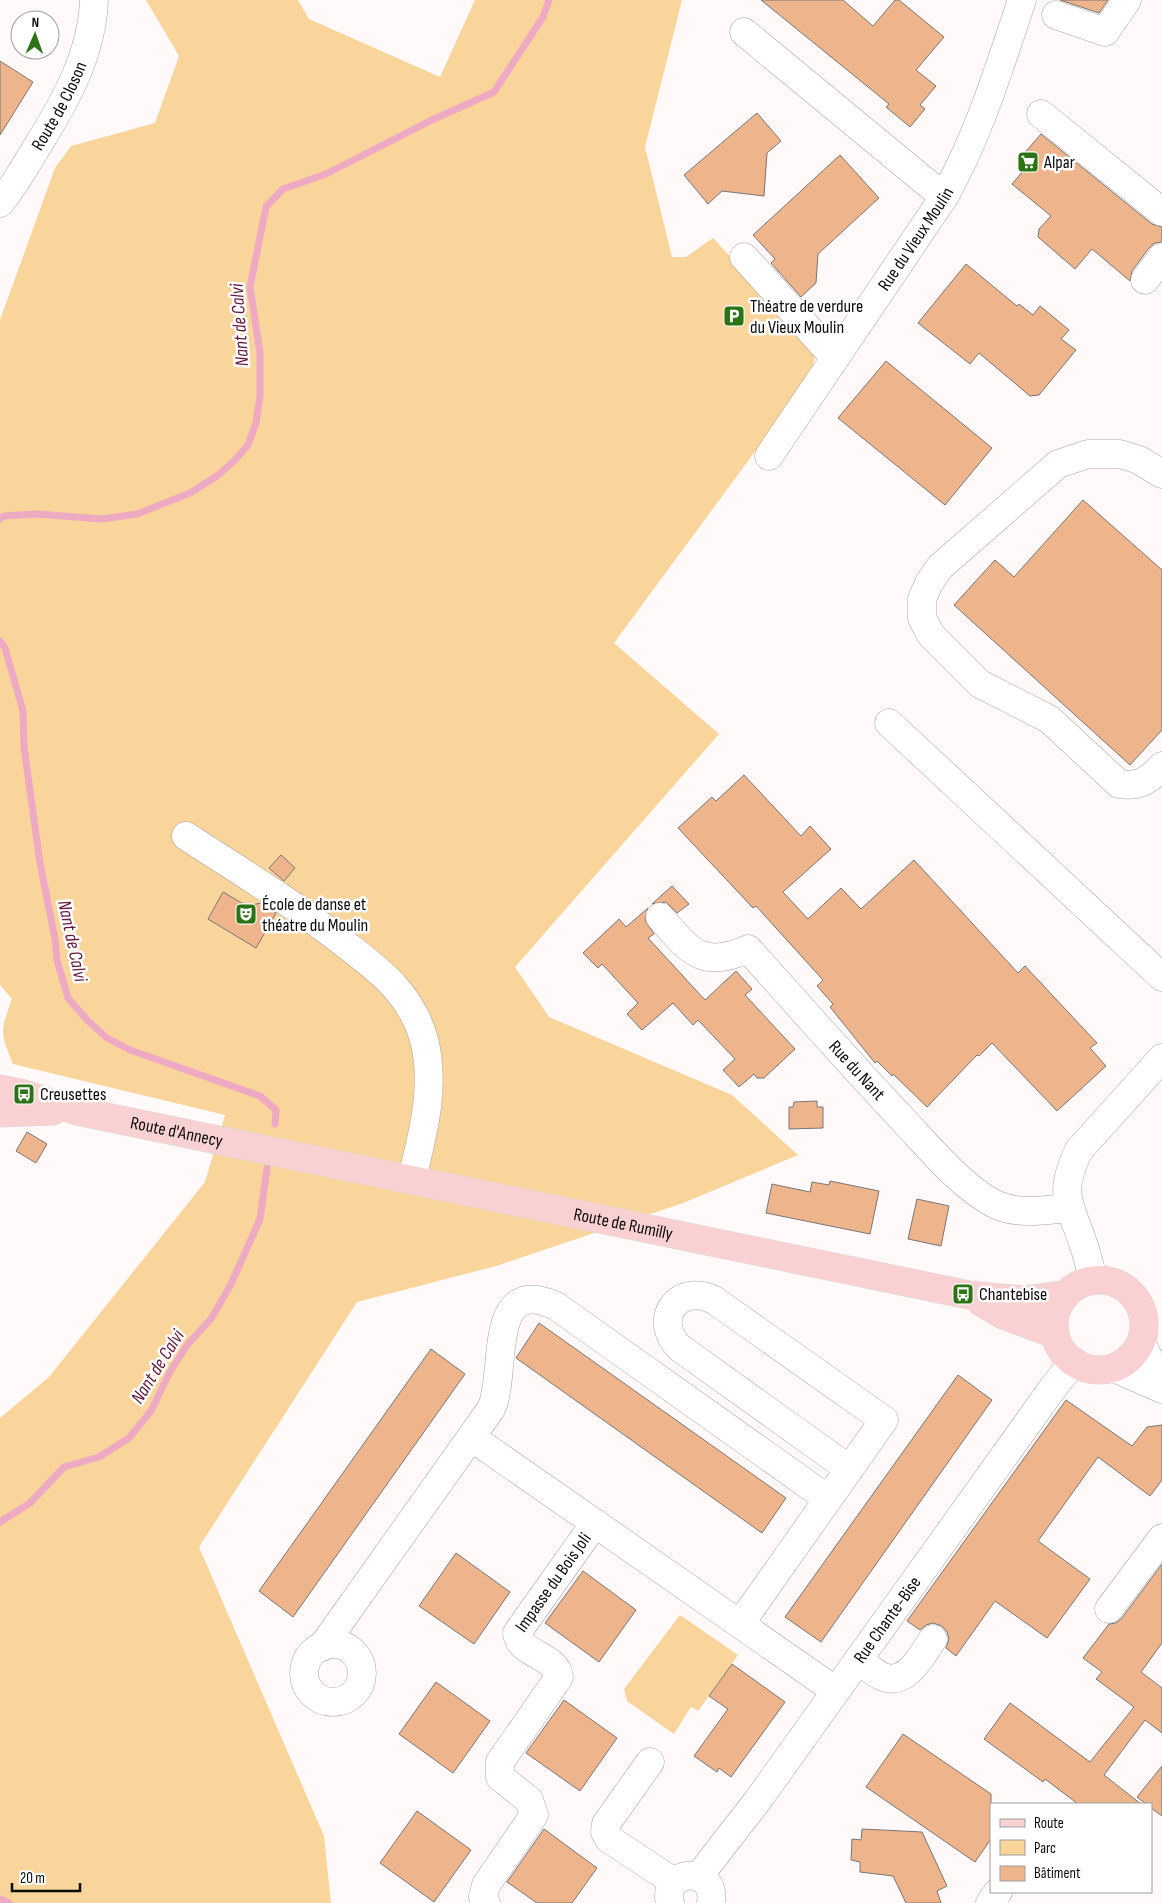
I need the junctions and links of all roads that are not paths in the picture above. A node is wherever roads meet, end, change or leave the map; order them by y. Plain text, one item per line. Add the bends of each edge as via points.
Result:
1 (94, 0) edge
2 (1022, 0) edge
3 (1127, 0) edge
4 (1056, 14) dead end
5 (744, 32) dead end
6 (1041, 114) dead end
7 (944, 197) junction
8 (0, 203) edge
9 (1162, 212) edge
10 (744, 257) dead end
11 (1162, 258) edge
12 (1145, 280) dead end
13 (835, 358) junction
14 (768, 456) dead end
15 (1162, 474) edge
16 (889, 723) dead end
17 (1162, 766) edge
18 (186, 836) dead end
19 (660, 916) dead end
20 (1162, 977) edge
21 (1162, 1058) edge
22 (0, 1089) edge
23 (77, 1111) junction
24 (0, 1113) edge
25 (278, 1151) joint
26 (412, 1178) junction
27 (1068, 1208) junction
28 (1093, 1280) junction
29 (969, 1295) junction
30 (1064, 1295) junction
31 (1151, 1303) edge
32 (1054, 1334) junction
33 (1149, 1335) edge
34 (1074, 1362) junction
35 (1114, 1368) junction
36 (1162, 1375) edge
37 (1162, 1389) edge
38 (478, 1428) junction
39 (849, 1469) junction
40 (828, 1500) junction
41 (594, 1523) junction
42 (1162, 1538) edge
43 (1109, 1610) dead end
44 (740, 1624) junction
45 (933, 1639) dead end
46 (322, 1647) dead end
47 (858, 1660) junction
48 (836, 1692) junction
49 (650, 1762) dead end
50 (681, 1887) edge
51 (486, 1903) edge
52 (711, 1903) edge

1 - 8 street, Route de Closon via 90,33 71,86
2 - 7 street, Rue du Vieux Moulin via 975,136
3 - 4 street via 1105,32
5 - 7 street
6 - 9 street
7 - 13 street, Rue du Vieux Moulin
10 - 13 street
11 - 12 street
13 - 14 street, Rue du Vieux Moulin
15 - 17 street via 1139,460 1120,454 1088,454 1058,464 940,568 922,599 922,618 931,635 980,684 1049,719 1119,784 1132,786 1143,782
16 - 20 street
18 - 26 street via 329,932 380,972 408,1004 424,1039 428,1061 426,1111
19 - 27 street, Rue du Nant via 695,953 716,957 748,949 930,1150 982,1196 997,1206 1016,1211
21 - 27 street via 1080,1150 1071,1168
22 - 23 main road, Route d'Annecy
23 - 24 main road, Route d'Annecy
23 - 25 main road, Route d'Annecy
25 - 26 main road, Route de Rumilly
26 - 29 main road, Route de Rumilly
27 - 28 street via 1084,1246
28 - 30 main road via 1077,1285
28 - 31 main road via 1120,1284
29 - 30 main road, Route de Rumilly via 1024,1300
29 - 32 main road, Route de Rumilly via 1003,1315
30 - 32 main road via 1055,1313
31 - 33 main road via 1144,1319
32 - 34 main road via 1059,1347
33 - 35 main road via 1130,1358
33 - 36 street via 1152,1364
34 - 35 main road via 1094,1370
34 - 47 street, Rue Chante-Bise
35 - 37 street
38 - 40 street via 496,1397 507,1316 519,1303 539,1300 556,1306
38 - 41 street, Impasse du Bois Joli
38 - 46 street
39 - 39 street via 884,1420 714,1300 696,1294 672,1306 668,1315 668,1333 680,1348
39 - 40 street
40 - 44 street
41 - 44 street, Impasse du Bois Joli
41 - 51 street, Impasse du Bois Joli via 517,1633 520,1642 554,1667 558,1677 500,1762 500,1777 529,1800 534,1815 486,1885 483,1897
42 - 43 street
44 - 48 street, Impasse du Bois Joli
45 - 47 street via 910,1671 897,1677 882,1676
47 - 48 street, Rue Chante-Bise
48 - 50 street, Rue Chante-Bise via 758,1800
49 - 50 street via 606,1824 605,1832 609,1839
50 - 52 street via 710,1887

